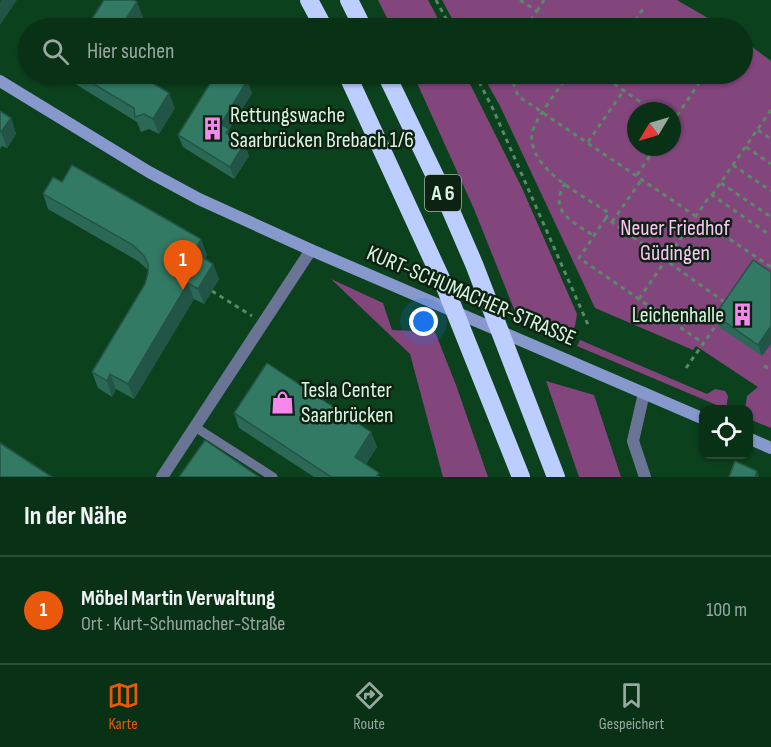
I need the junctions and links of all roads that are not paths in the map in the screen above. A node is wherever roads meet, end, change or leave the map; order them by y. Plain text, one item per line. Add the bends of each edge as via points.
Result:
1 (309, 0) edge
2 (349, 0) edge
3 (319, 18) edge
4 (358, 18) edge
5 (0, 81) edge
6 (352, 84) edge
7 (391, 84) edge
8 (311, 250) junction
9 (644, 393) junction
10 (699, 417) edge
11 (195, 427) junction
12 (753, 440) edge
13 (771, 448) edge
14 (162, 477) edge
15 (273, 477) edge
16 (521, 477) edge
17 (556, 477) edge
18 (645, 477) edge

1 - 3 highway
2 - 4 highway
5 - 8 street, KURT-SCHUMACHER-STRASSE via 189,194
6 - 16 highway, A 6 via 445,287
7 - 17 highway, A 6 via 445,197
8 - 9 street, KURT-SCHUMACHER-STRASSE
8 - 11 street
9 - 10 street, KURT-SCHUMACHER-STRASSE
9 - 18 street via 633,441
11 - 14 street
11 - 15 lane
12 - 13 street

